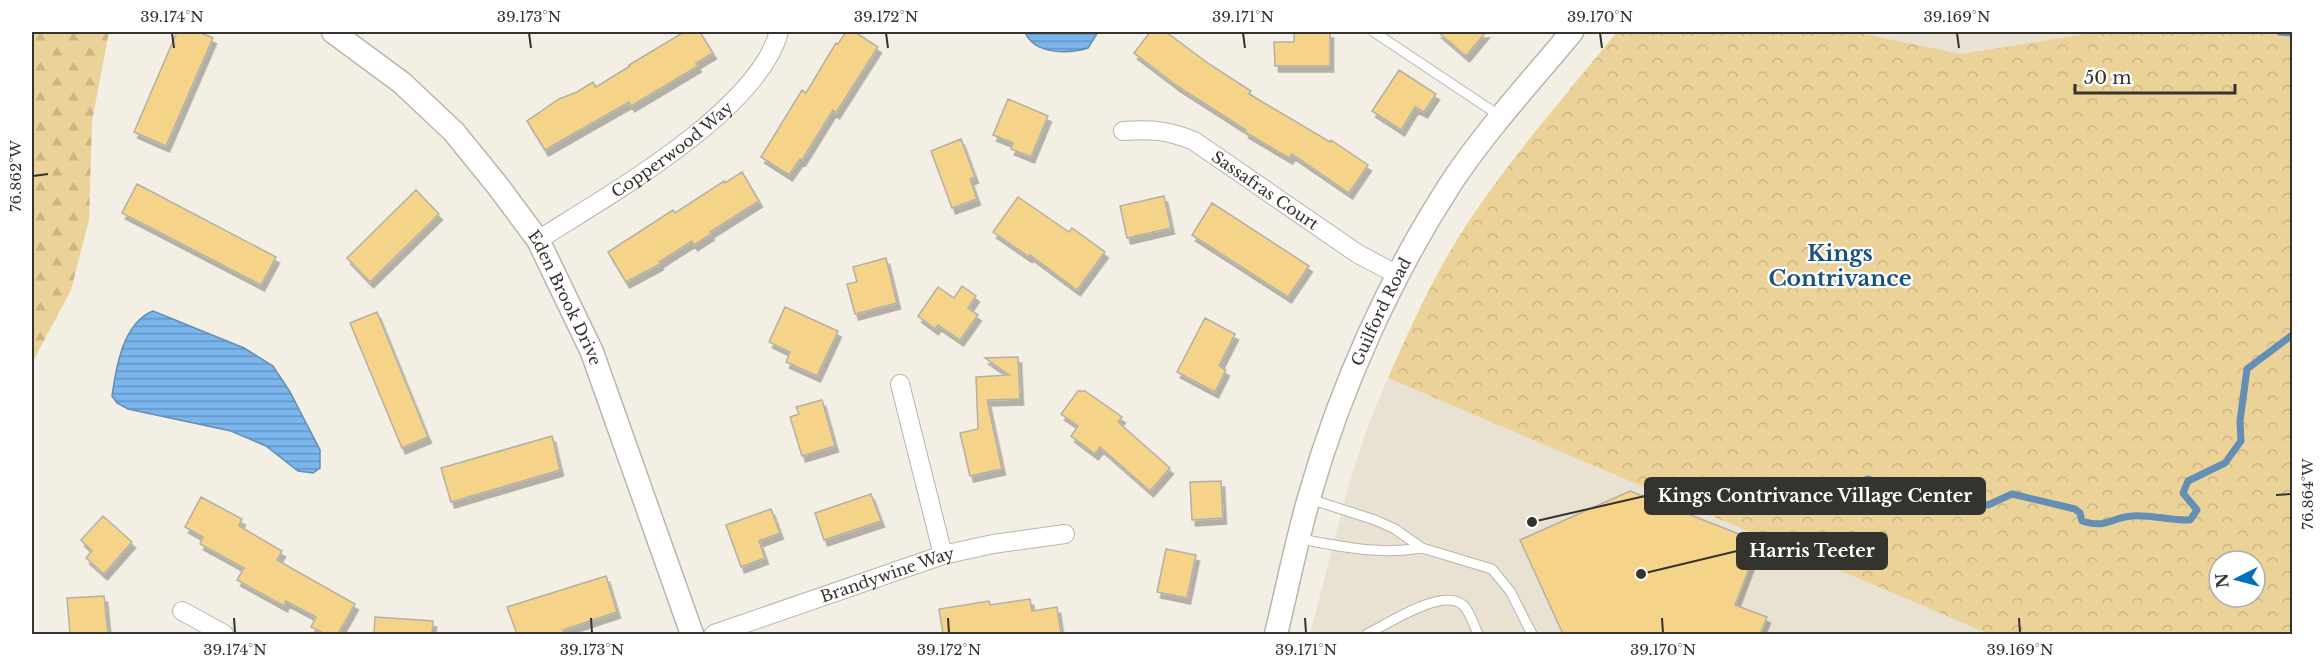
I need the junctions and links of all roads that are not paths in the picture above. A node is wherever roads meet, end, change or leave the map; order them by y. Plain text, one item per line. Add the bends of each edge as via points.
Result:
1 (333, 32) edge
2 (779, 32) edge
3 (1374, 32) edge
4 (1572, 32) edge
5 (1502, 117) junction
6 (1123, 131) dead end
7 (538, 240) junction
8 (1398, 275) junction
9 (900, 384) dead end
10 (1309, 499) junction
11 (1065, 534) dead end
12 (1300, 539) junction
13 (1422, 548) junction
14 (943, 555) junction
15 (183, 611) dead end
16 (224, 634) edge
17 (692, 634) edge
18 (714, 634) edge
19 (1276, 634) edge
20 (1367, 634) edge
21 (1478, 634) edge
22 (1532, 634) edge

1 - 7 street, Eden Brook Drive via 402,84 454,132
2 - 7 street, Copperwood Way via 762,69 733,102 695,135
3 - 5 lane
4 - 5 street, Guilford Road
5 - 8 street, Guilford Road via 1454,178
6 - 8 street, Sassafras Court via 1153,129 1194,141 1358,254
7 - 17 street, Eden Brook Drive via 592,352
8 - 10 street, Guilford Road via 1329,434
9 - 14 street
10 - 12 street, Guilford Road
10 - 13 lane via 1375,520
11 - 14 street, Brandywine Way
12 - 13 lane via 1363,551
12 - 19 street, Guilford Road
13 - 22 lane via 1492,569 1510,591
14 - 18 street, Brandywine Way
15 - 16 street
20 - 21 lane via 1435,600 1452,599 1464,605

